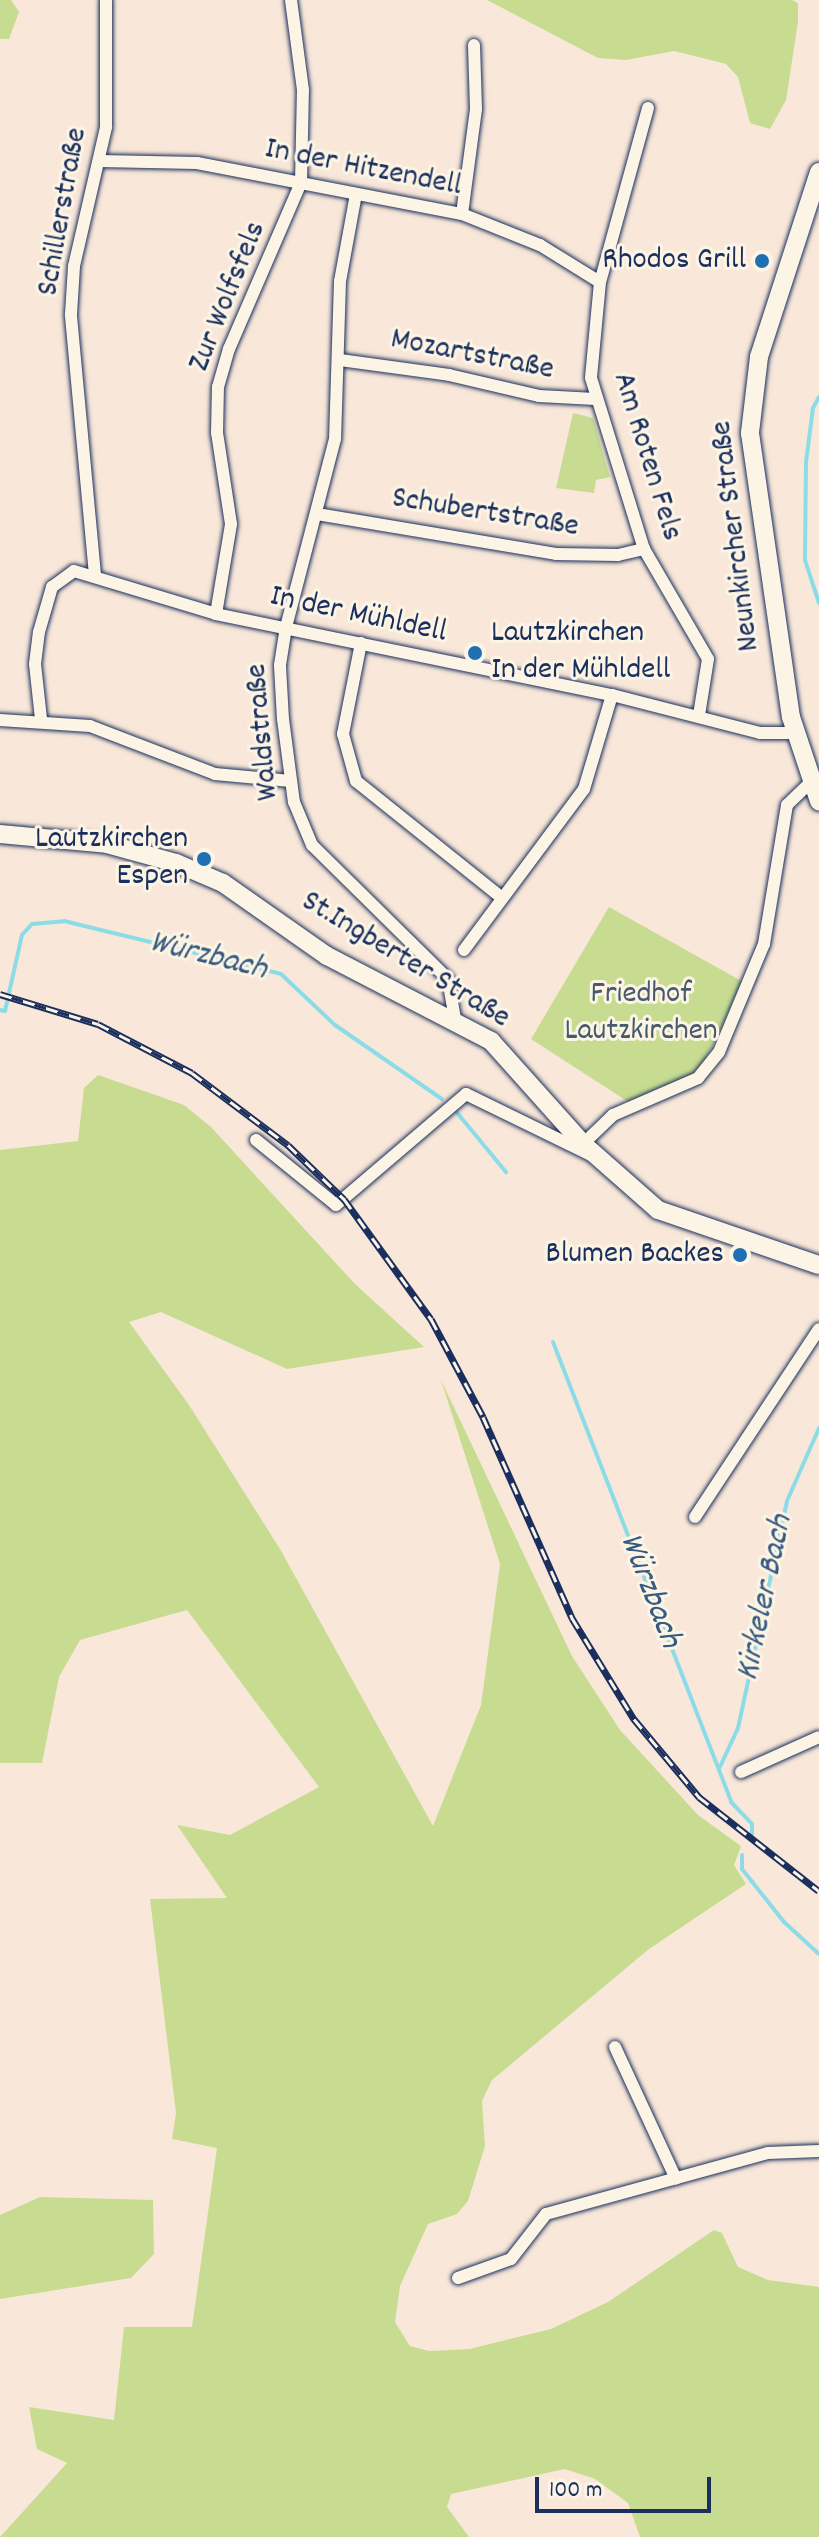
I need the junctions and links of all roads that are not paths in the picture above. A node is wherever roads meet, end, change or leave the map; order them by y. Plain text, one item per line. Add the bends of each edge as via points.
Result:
1 (106, 0) edge
2 (291, 0) edge
3 (474, 45) dead end
4 (648, 108) dead end
5 (100, 161) junction
6 (819, 172) edge
7 (301, 183) junction
8 (356, 194) junction
9 (462, 214) junction
10 (600, 282) junction
11 (340, 360) junction
12 (595, 399) junction
13 (317, 514) junction
14 (644, 549) junction
15 (95, 575) junction
16 (216, 614) junction
17 (286, 627) junction
18 (361, 643) junction
19 (612, 695) junction
20 (699, 715) junction
21 (41, 719) junction
22 (0, 720) edge
23 (794, 733) junction
24 (291, 781) junction
25 (810, 783) junction
26 (819, 801) edge
27 (0, 834) edge
28 (501, 897) junction
29 (464, 950) dead end
30 (455, 1019) junction
31 (256, 1140) dead end
32 (590, 1150) junction
33 (819, 1265) edge
34 (819, 1329) edge
35 (695, 1517) dead end
36 (819, 1737) edge
37 (741, 1772) dead end
38 (615, 2047) dead end
39 (819, 2151) edge
40 (676, 2179) junction
41 (458, 2278) dead end

1 - 5 street, Schillerstraße via 109,103
2 - 7 street, Zur Wolfsfels via 303,90
3 - 9 street via 476,120
4 - 10 street, Am Roten Fels
5 - 7 street, In der Hitzendell via 197,163
5 - 15 street, Schillerstraße via 74,266 71,314
6 - 23 main road, Neunkircher Straße via 759,357 751,421 755,483
7 - 8 street, In der Hitzendell
7 - 16 street, Zur Wolfsfels via 229,349 218,387 217,433 231,524
8 - 9 street, In der Hitzendell
8 - 11 street, Waldstraße via 340,281
9 - 10 street, In der Hitzendell via 540,245
10 - 12 street, Am Roten Fels via 591,355
11 - 12 street, Mozartstraße via 449,375 539,396
11 - 13 street, Waldstraße via 335,439
12 - 14 street, Am Roten Fels
13 - 14 street, Schubertstraße via 556,554 618,555
13 - 17 street, Waldstraße
14 - 20 street, Am Roten Fels via 708,659
15 - 16 street, In der Mühldell
15 - 21 street, In der Mühldell via 74,571 52,587 35,649
16 - 17 street, In der Mühldell
17 - 18 street, In der Mühldell
17 - 24 street, Waldstraße via 280,688
18 - 19 street, In der Mühldell
18 - 28 street via 343,734 356,781
19 - 20 street, In der Mühldell
19 - 28 street via 584,789
20 - 23 street, In der Mühldell via 760,733
21 - 22 street
21 - 24 street via 90,726 215,774
23 - 25 main road, Neunkircher Straße
24 - 30 street, Waldstraße via 312,845 448,979
25 - 26 main road, Neunkircher Straße
25 - 32 street via 787,805 764,944 719,1052 698,1078 613,1115
27 - 30 main road, St.Ingberter Straße via 107,844 200,872 363,977
28 - 29 street
30 - 32 main road, St.Ingberter Straße via 491,1041
31 - 32 street via 336,1205 466,1094
32 - 33 main road, St.Ingberter Straße via 658,1210
34 - 35 street
36 - 37 street
38 - 40 street
39 - 40 street via 768,2153
40 - 41 street via 546,2214 511,2259

